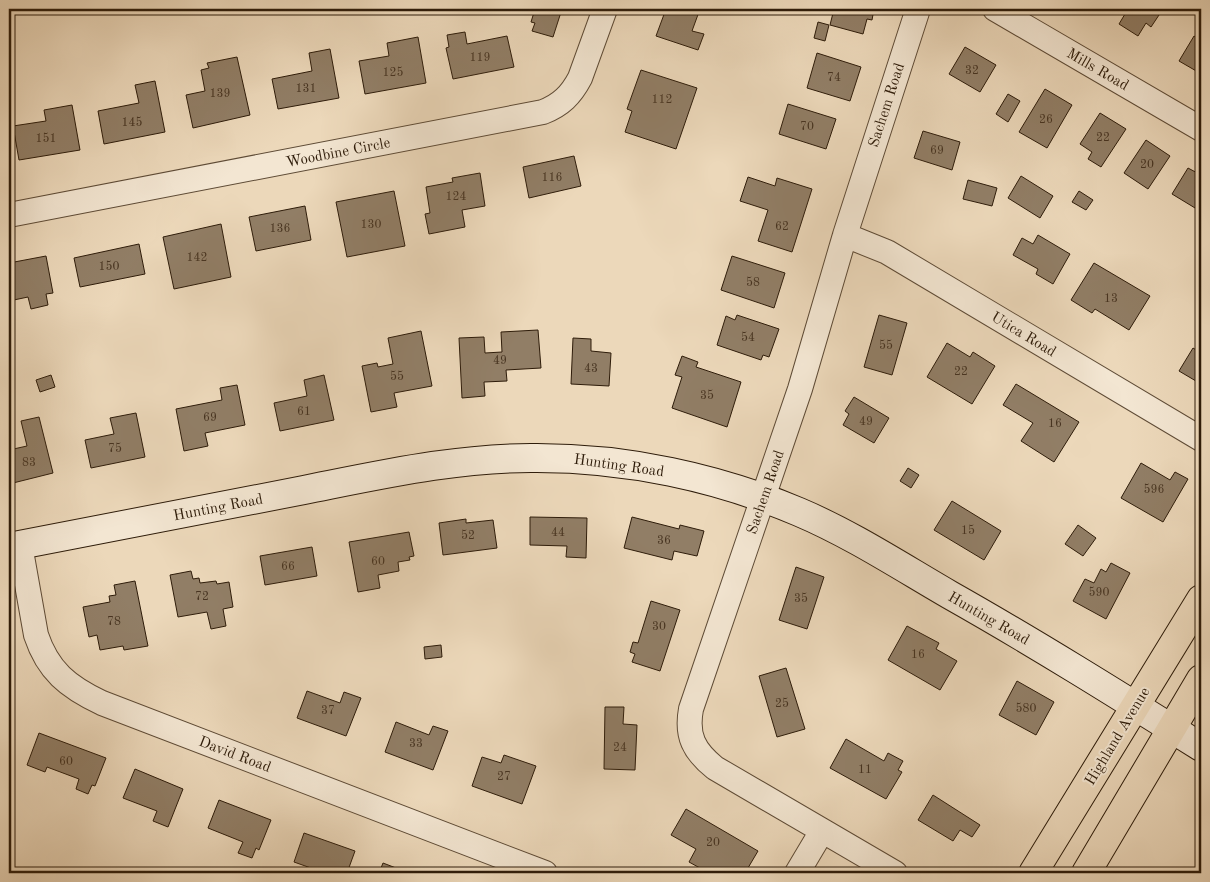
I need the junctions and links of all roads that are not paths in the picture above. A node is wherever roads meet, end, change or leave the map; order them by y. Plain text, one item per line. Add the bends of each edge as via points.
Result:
1 (605, 9) edge
2 (918, 9) edge
3 (995, 9) edge
4 (1201, 130) edge
5 (9, 215) edge
6 (844, 235) junction
7 (1201, 439) edge
8 (762, 498) junction
9 (14, 546) edge
10 (1201, 599) edge
11 (1201, 680) edge
12 (1135, 706) junction
13 (1172, 729) junction
14 (1201, 747) edge
15 (822, 831) junction
16 (545, 873) edge
17 (797, 873) edge
18 (895, 873) edge
19 (1033, 873) edge
20 (1086, 873) edge

1 - 5 street, Woodbine Circle via 575,87 562,103 544,112
2 - 6 street, Sachem Road
3 - 4 street, Mills Road
6 - 7 street, Utica Road via 886,252
6 - 8 street, Sachem Road via 800,389
8 - 9 main road, Hunting Road via 700,479 615,463 565,458 512,458 383,474
8 - 12 main road, Hunting Road via 826,525 866,547
8 - 15 street, Sachem Road via 691,710 688,728 695,747 715,768
9 - 16 street, David Road via 41,649 56,672 76,690 102,703
10 - 12 main road, Highland Avenue
11 - 13 main road
12 - 13 main road, Hunting Road
12 - 19 main road, Highland Avenue
13 - 14 main road, Hunting Road
13 - 20 main road
15 - 17 street
15 - 18 street, Sachem Road

